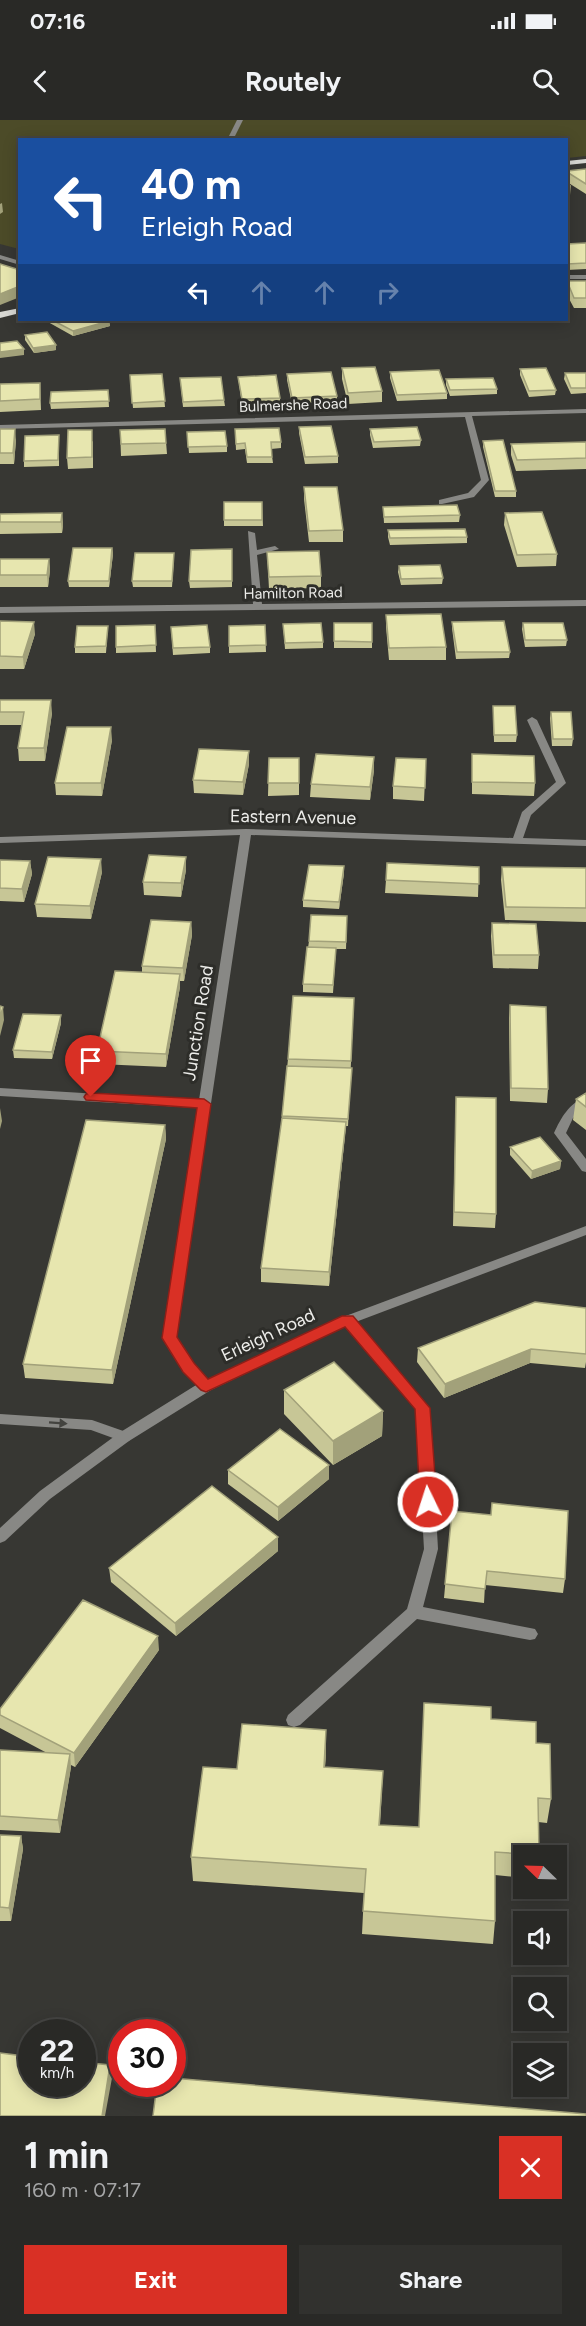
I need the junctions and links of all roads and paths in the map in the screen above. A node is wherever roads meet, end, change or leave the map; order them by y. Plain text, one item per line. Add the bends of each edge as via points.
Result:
1 (240, 120) edge
2 (231, 138) edge
3 (586, 161) edge
4 (568, 163) edge
5 (0, 257) edge
6 (18, 262) edge
7 (586, 277) edge
8 (568, 278) edge
9 (18, 310) edge
10 (0, 315) edge
11 (586, 411) edge
12 (468, 414) junction
13 (0, 427) edge
14 (442, 502) dead end
15 (251, 533) dead end
16 (275, 549) edge
17 (253, 553) junction
18 (586, 603) edge
19 (258, 608) junction
20 (0, 610) edge
21 (532, 720) dead end
22 (246, 831) junction
23 (0, 840) edge
24 (517, 840) junction
25 (586, 843) edge
26 (0, 1092) edge
27 (586, 1101) edge
28 (204, 1104) junction
29 (586, 1168) edge
30 (586, 1230) edge
31 (348, 1320) junction
32 (206, 1386) junction
33 (0, 1419) edge
34 (124, 1437) junction
35 (0, 1537) edge
36 (414, 1611) junction
37 (530, 1634) dead end
38 (294, 1720) dead end

1 - 2 street
3 - 4 main road
5 - 6 street
7 - 8 street
9 - 10 main road
11 - 12 street, Bulmershe Road
12 - 13 street, Bulmershe Road
12 - 14 street via 485,480 471,495
15 - 17 street
16 - 17 street
17 - 19 street
18 - 19 street, Hamilton Road
19 - 20 street, Hamilton Road
21 - 24 street via 561,783 526,814
22 - 23 street, Eastern Avenue
22 - 24 street, Eastern Avenue
22 - 28 street, Junction Road
24 - 25 street, Eastern Avenue
26 - 28 street
27 - 29 street via 568,1116 560,1133
28 - 32 street, Junction Road via 170,1338 188,1368
30 - 31 street, Erleigh Road
31 - 32 street, Erleigh Road
31 - 36 street via 423,1408 431,1550
32 - 34 street, Erleigh Road
33 -> 34 street via 92,1425
34 - 35 street, Erleigh Road via 45,1495
36 - 37 street
36 - 38 street

